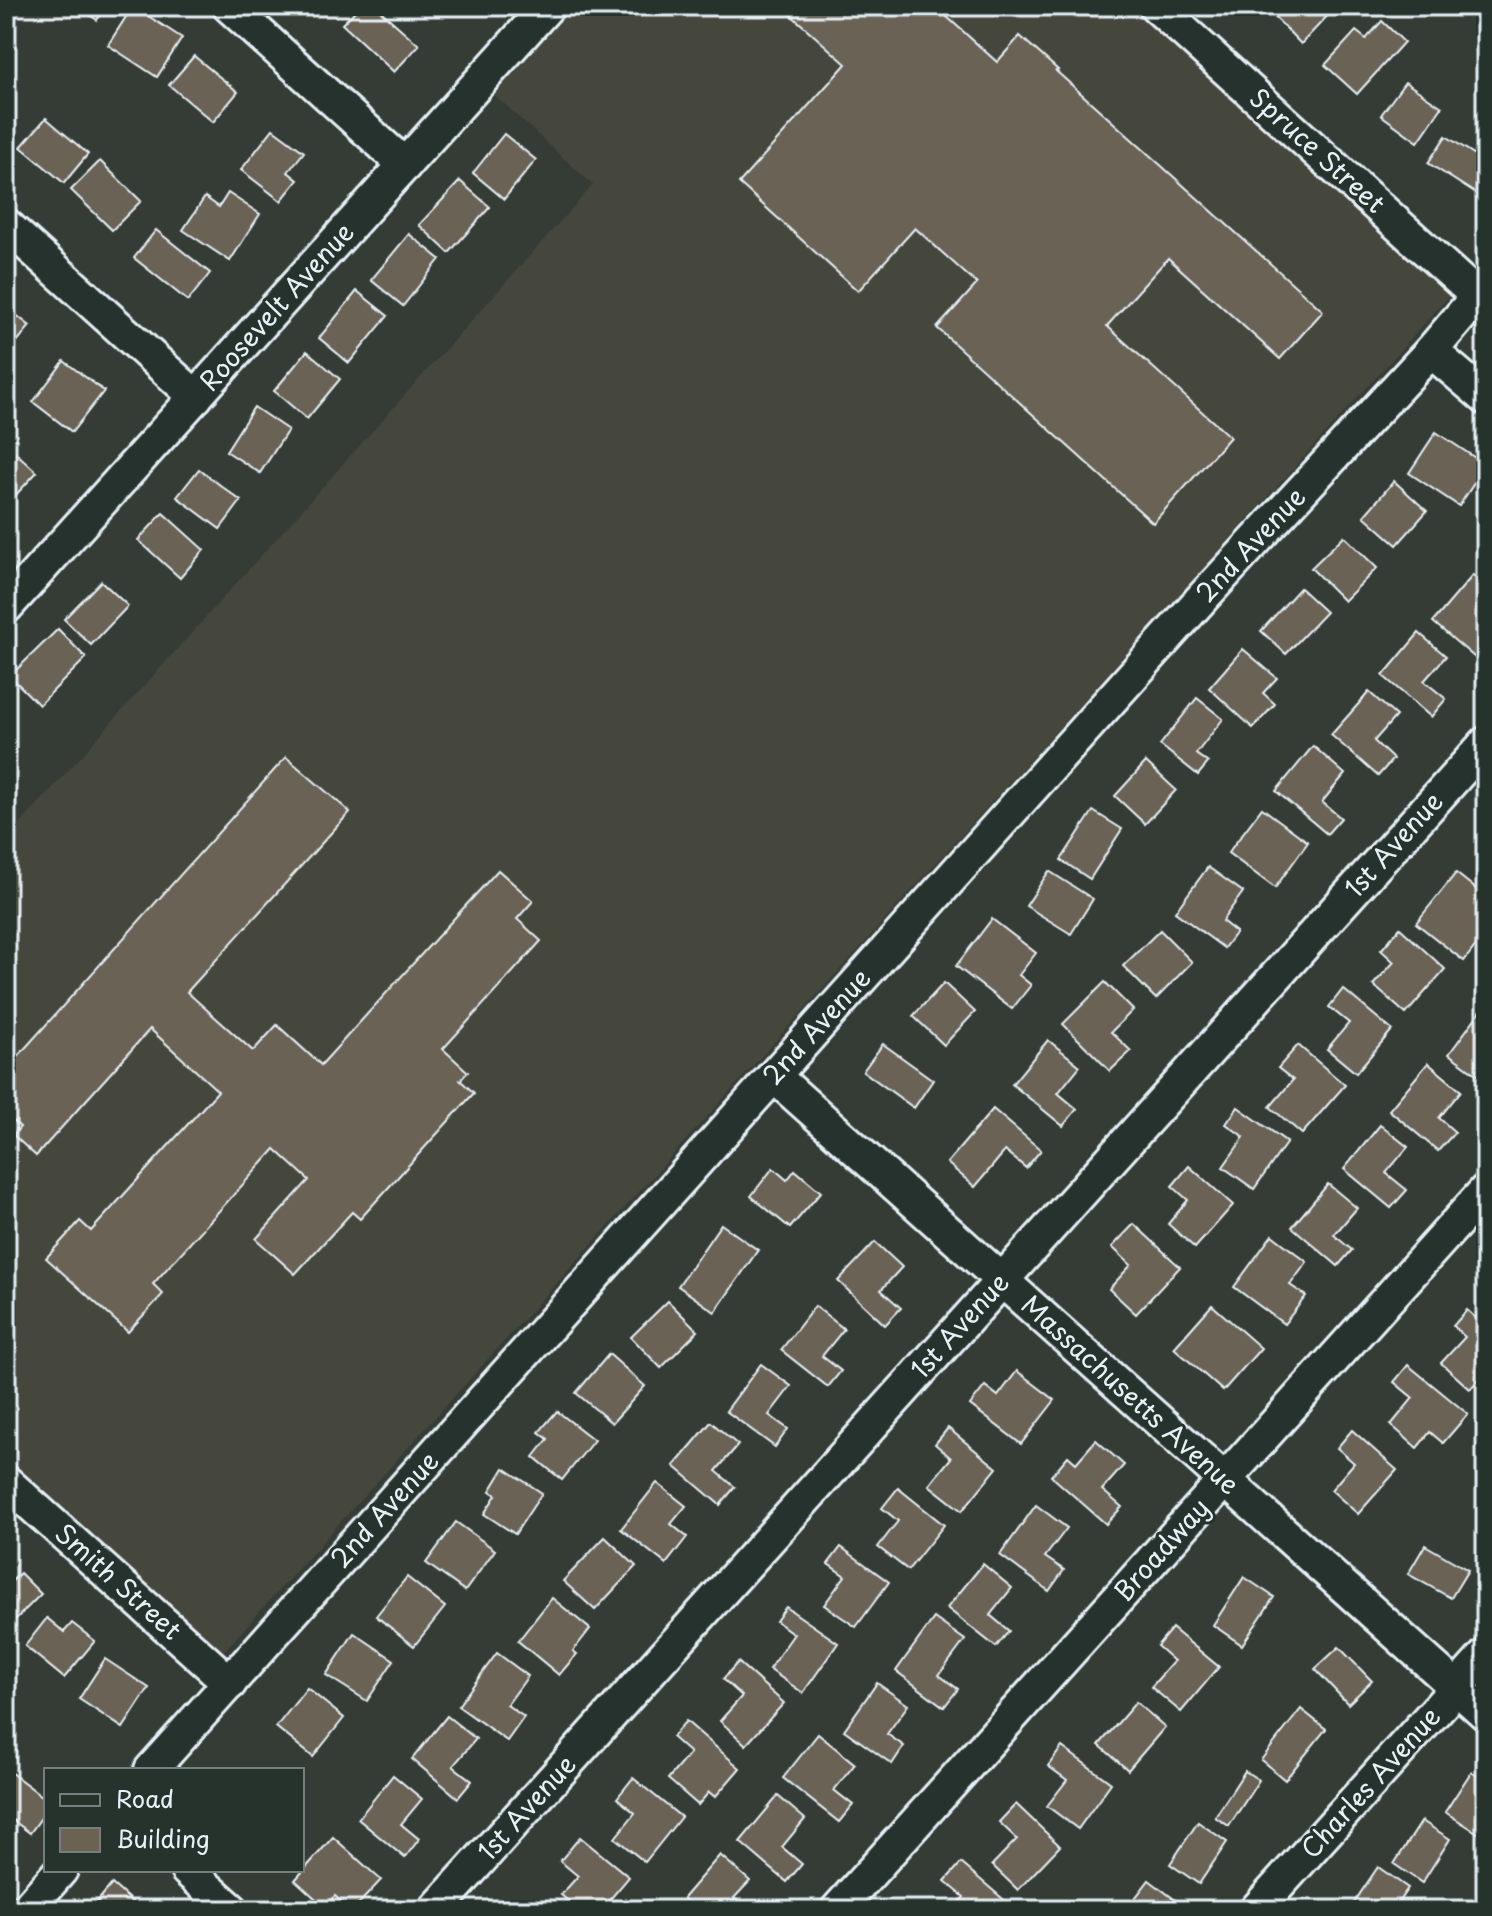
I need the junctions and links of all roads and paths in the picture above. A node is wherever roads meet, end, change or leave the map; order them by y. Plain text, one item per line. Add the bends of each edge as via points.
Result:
1 (229, 6) edge
2 (548, 6) edge
3 (1156, 6) edge
4 (405, 165) junction
5 (6, 225) edge
6 (1482, 291) edge
7 (1431, 351) junction
8 (196, 397) junction
9 (1486, 398) edge
10 (6, 607) edge
11 (1486, 743) edge
12 (774, 1076) junction
13 (1486, 1190) edge
14 (1002, 1280) junction
15 (1225, 1480) junction
16 (6, 1482) edge
17 (1486, 1655) edge
18 (230, 1683) junction
19 (1457, 1688) junction
20 (1486, 1714) edge
21 (153, 1768) edge
22 (59, 1872) edge
23 (189, 1872) edge
24 (6, 1901) edge
25 (16, 1910) edge
26 (26, 1910) edge
27 (232, 1910) edge
28 (435, 1910) edge
29 (837, 1910) edge
30 (1256, 1910) edge

1 - 4 street
2 - 4 street, Roosevelt Avenue
3 - 6 street, Spruce Street
4 - 8 street, Roosevelt Avenue
5 - 8 street
6 - 7 street, 2nd Avenue
7 - 9 street
7 - 12 street, 2nd Avenue
8 - 10 street, Roosevelt Avenue
11 - 14 street, 1st Avenue
12 - 14 street, Massachusetts Avenue
12 - 18 street, 2nd Avenue
13 - 15 street, Broadway
14 - 15 street, Massachusetts Avenue
14 - 28 street, 1st Avenue
15 - 19 street, Massachusetts Avenue
15 - 29 street, Broadway
16 - 18 street, Smith Street
17 - 19 street, Charles Avenue
18 - 21 street, 2nd Avenue
19 - 20 street, Massachusetts Avenue
19 - 30 street, Charles Avenue
22 - 26 street
23 - 27 street
24 - 25 street

